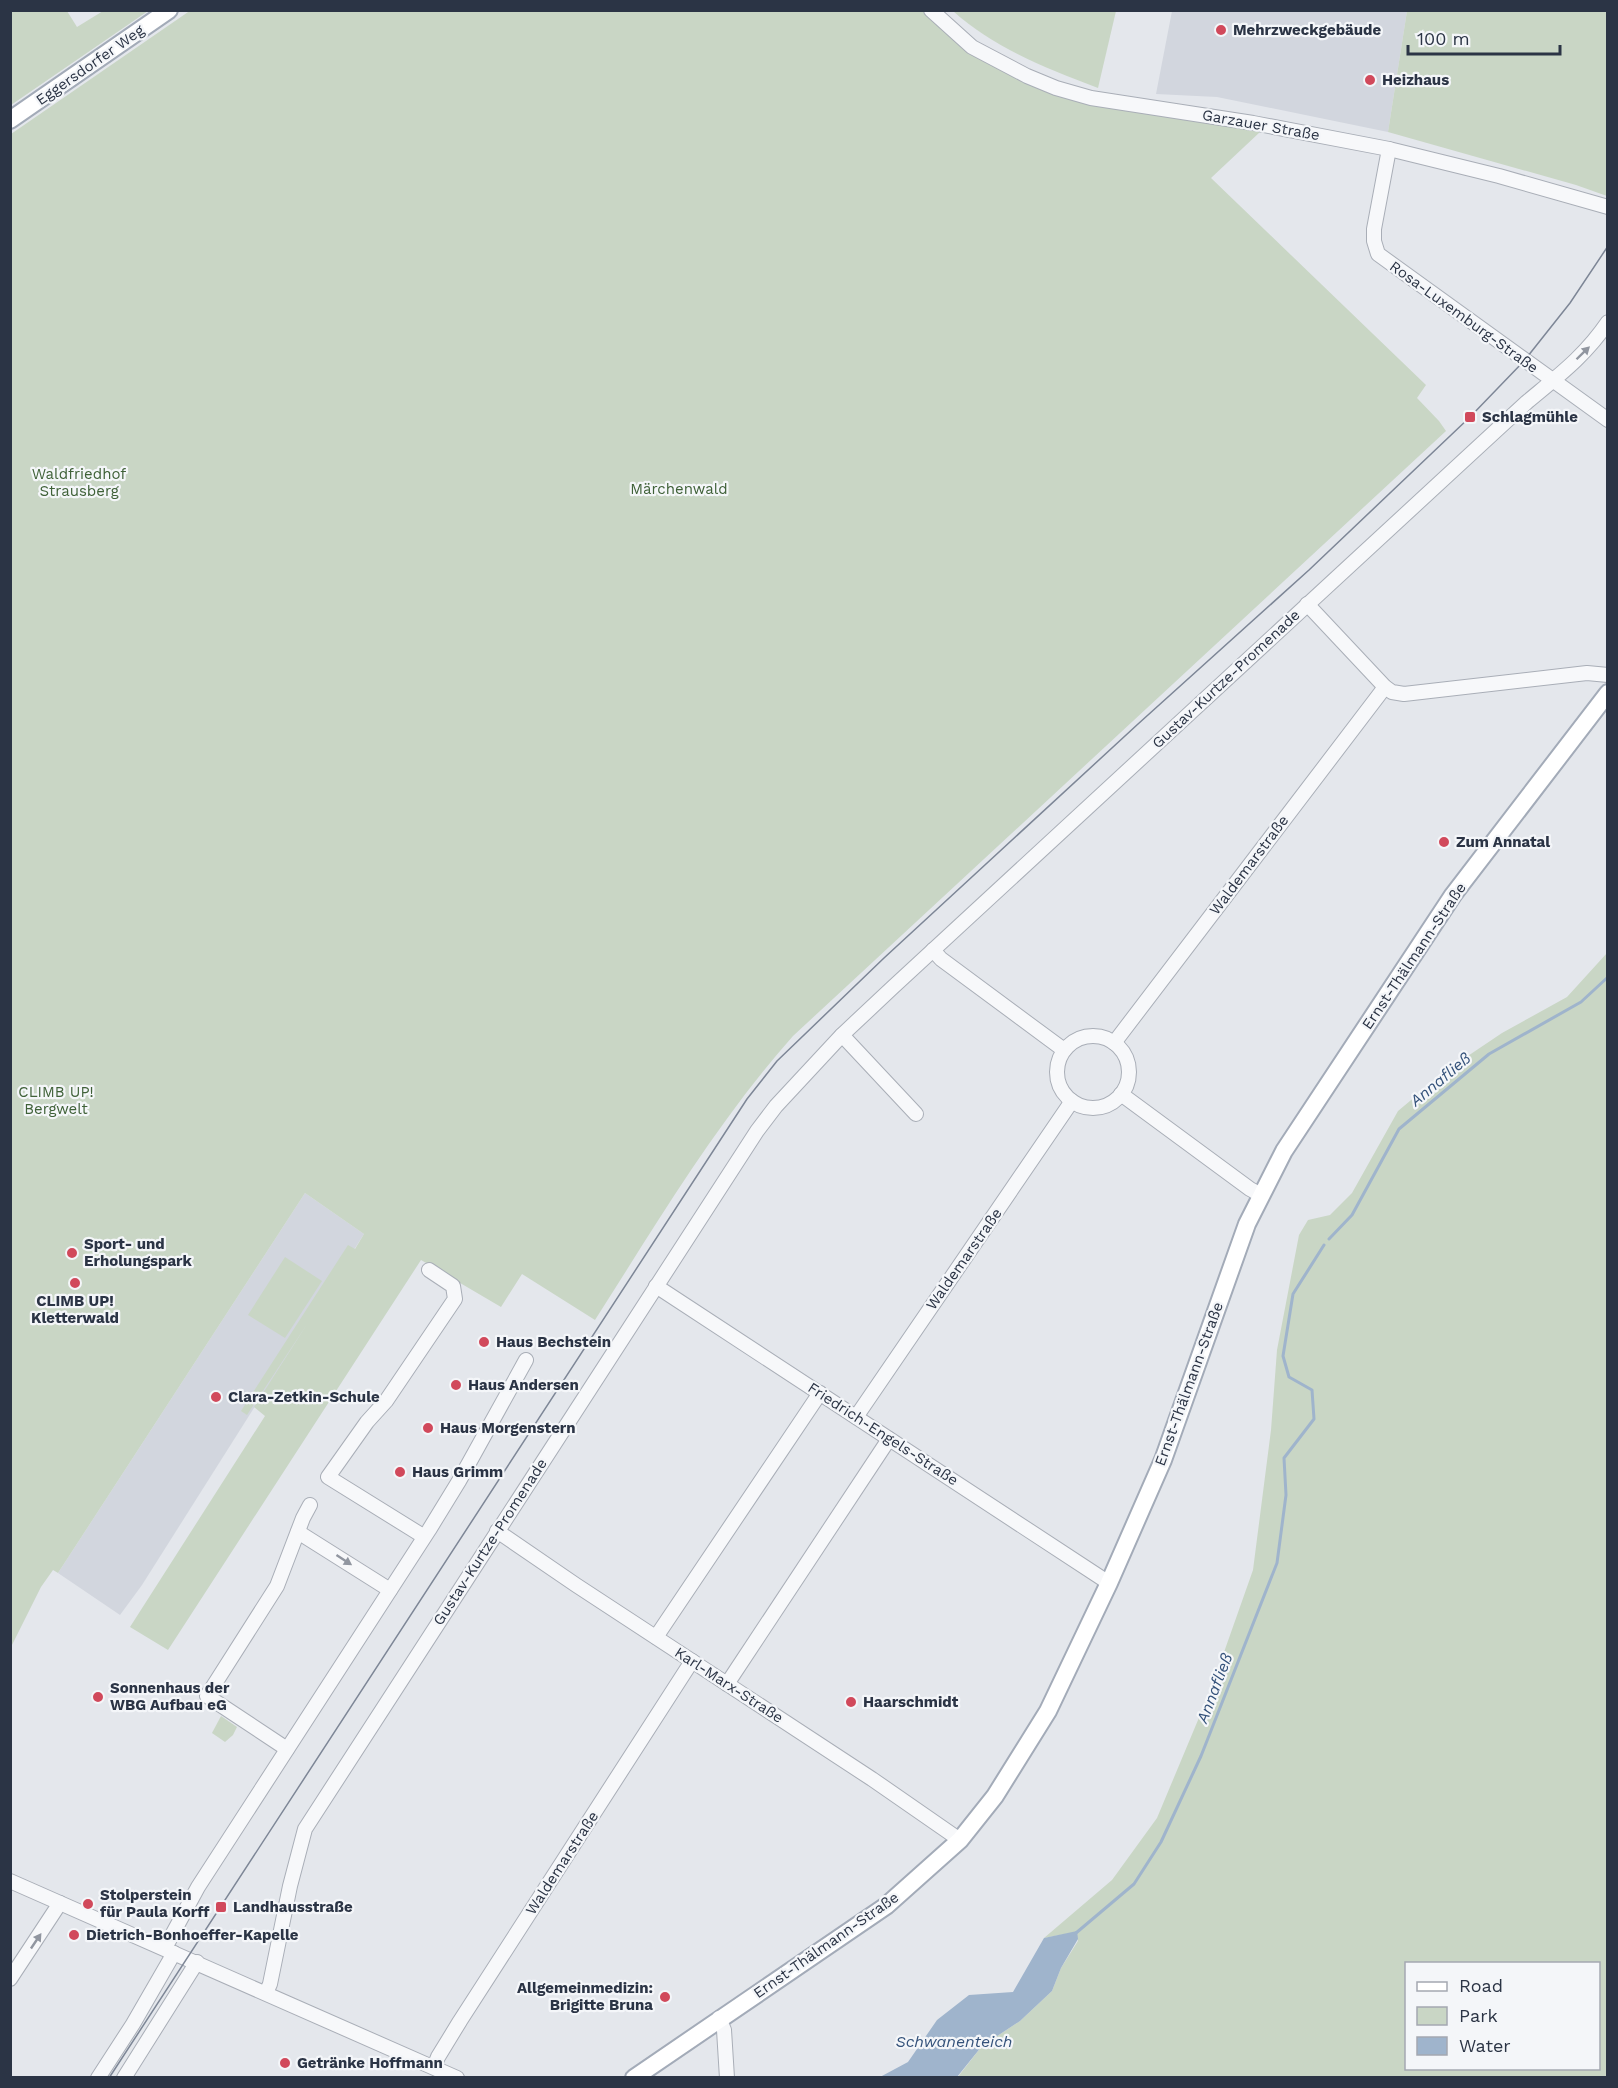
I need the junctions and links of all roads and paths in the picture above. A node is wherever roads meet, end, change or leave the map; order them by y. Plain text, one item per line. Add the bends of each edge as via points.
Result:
1 (169, 10) edge
2 (931, 10) edge
3 (10, 120) edge
4 (1389, 149) junction
5 (1608, 207) edge
6 (1608, 322) edge
7 (1553, 380) junction
8 (1608, 420) edge
9 (1307, 604) junction
10 (1608, 675) edge
11 (1385, 687) junction
12 (1608, 693) edge
13 (933, 950) junction
14 (842, 1035) junction
15 (1114, 1043) junction
16 (1064, 1050) junction
17 (1121, 1094) junction
18 (1072, 1101) junction
19 (916, 1114) dead end
20 (1261, 1195) junction
21 (429, 1270) dead end
22 (656, 1286) junction
23 (526, 1360) dead end
24 (820, 1393) junction
25 (856, 1417) junction
26 (889, 1439) junction
27 (310, 1505) dead end
28 (497, 1531) junction
29 (298, 1532) junction
30 (423, 1536) junction
31 (1110, 1583) junction
32 (390, 1590) junction
33 (656, 1637) junction
34 (692, 1660) junction
35 (727, 1684) junction
36 (287, 1749) junction
37 (960, 1840) junction
38 (10, 1881) edge
39 (60, 1903) junction
40 (170, 1950) junction
41 (197, 1962) junction
42 (10, 1978) edge
43 (266, 1993) junction
44 (719, 2018) junction
45 (434, 2067) junction
46 (98, 2078) edge
47 (124, 2078) edge
48 (456, 2078) edge
49 (634, 2078) edge
50 (727, 2078) edge

1 - 3 main road, Eggersdorfer Weg
2 - 4 street, Garzauer Straße via 972,47 1056,88 1091,98
4 - 5 street, Garzauer Straße
4 - 7 street, Rosa-Luxemburg-Straße via 1374,222 1378,254
7 -> 6 street, Gustav-Kurtze-Promenade via 1593,344
7 - 8 street, Rosa-Luxemburg-Straße
7 - 9 street, Gustav-Kurtze-Promenade
9 - 11 street
9 - 13 street, Gustav-Kurtze-Promenade
10 - 11 street via 1587,673 1404,694
11 - 15 street, Waldemarstraße
12 - 20 main road, Ernst-Thälmann-Straße via 1453,895 1284,1151
13 - 14 street, Gustav-Kurtze-Promenade
13 - 16 street
14 - 19 street
14 - 22 street, Gustav-Kurtze-Promenade via 770,1114
15 - 16 street via 1092,1036 1081,1038
15 - 17 street via 1122,1051 1129,1073
16 - 18 street via 1058,1080
17 - 18 street via 1113,1102 1092,1108
17 - 20 street
18 - 25 street, Waldemarstraße
20 - 31 main road, Ernst-Thälmann-Straße via 1228,1273 1163,1460
21 - 30 street via 453,1286 455,1299 386,1401 328,1477
22 - 24 street, Friedrich-Engels-Straße
22 - 28 street, Gustav-Kurtze-Promenade
23 - 30 street via 459,1481
24 - 25 street, Friedrich-Engels-Straße
24 - 33 street
25 - 26 street, Friedrich-Engels-Straße
26 - 31 street, Friedrich-Engels-Straße
26 - 35 street
27 - 29 street
28 - 33 street, Karl-Marx-Straße
28 - 43 street, Gustav-Kurtze-Promenade via 304,1829
29 -> 32 street
29 - 36 street via 277,1586 207,1696
30 - 32 street
31 - 37 main road, Ernst-Thälmann-Straße via 1039,1727 995,1796
32 - 36 street
33 - 34 street, Karl-Marx-Straße
34 - 35 street, Karl-Marx-Straße
34 - 45 street, Waldemarstraße
35 - 37 street, Karl-Marx-Straße
36 - 40 street via 198,1887
37 - 44 main road, Ernst-Thälmann-Straße via 886,1906
38 - 39 street
39 - 40 street
42 -> 39 street
40 - 41 street
40 - 46 street via 133,2024
41 - 43 street
41 - 47 street
43 - 45 street
44 - 49 main road, Ernst-Thälmann-Straße
44 - 50 street via 724,2031
45 - 48 street

